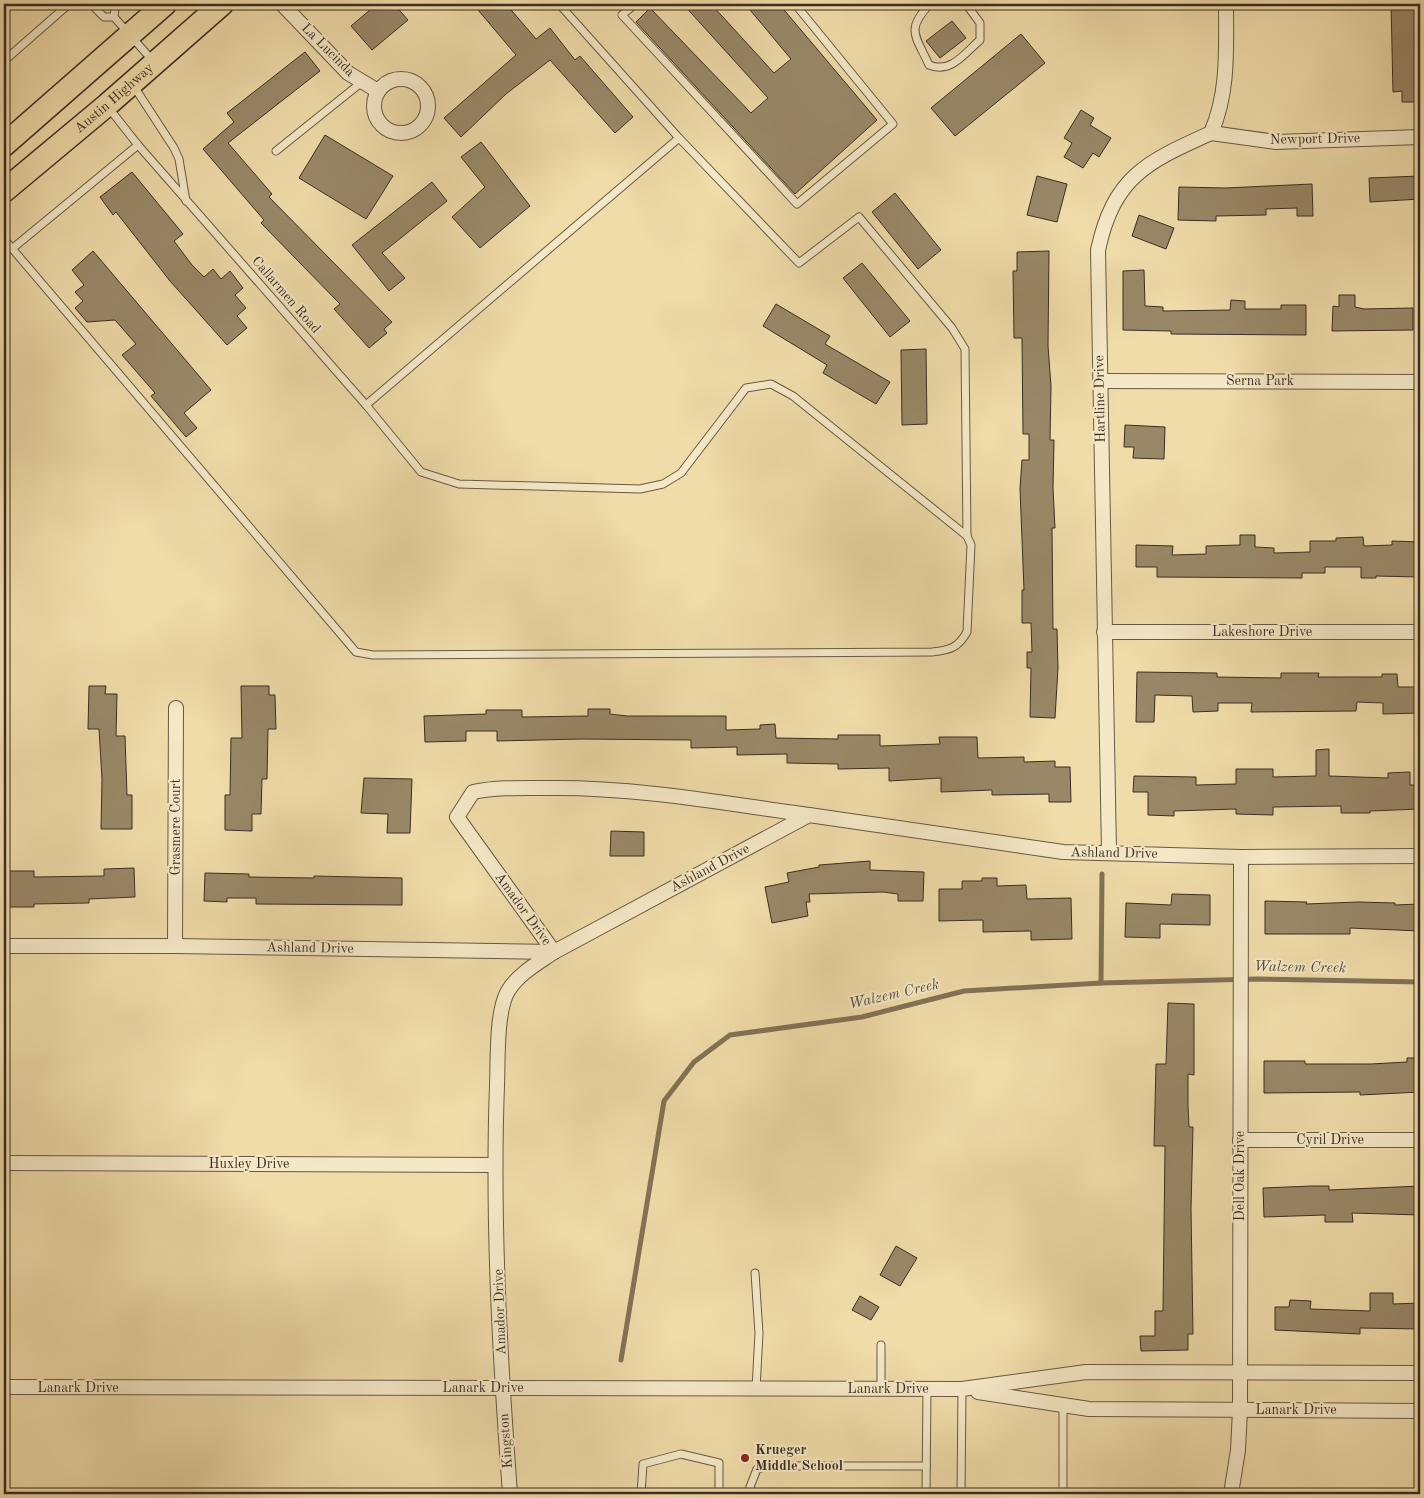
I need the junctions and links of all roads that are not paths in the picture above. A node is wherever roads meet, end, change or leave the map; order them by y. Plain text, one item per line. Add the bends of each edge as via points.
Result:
1 (69, 4) edge
2 (91, 4) edge
3 (112, 4) edge
4 (164, 4) edge
5 (222, 4) edge
6 (282, 4) edge
7 (559, 4) edge
8 (635, 4) edge
9 (795, 4) edge
10 (930, 4) edge
11 (966, 4) edge
12 (1226, 4) edge
13 (114, 17) junction
14 (130, 34) junction
15 (4, 61) edge
16 (154, 63) junction
17 (362, 82) junction
18 (132, 83) junction
19 (378, 91) dead end
20 (107, 105) junction
21 (1211, 134) junction
22 (1420, 137) edge
23 (679, 138) junction
24 (4, 145) edge
25 (138, 145) junction
26 (276, 151) dead end
27 (4, 191) edge
28 (186, 201) junction
29 (4, 239) edge
30 (13, 248) junction
31 (1100, 381) junction
32 (1420, 382) edge
33 (366, 405) junction
34 (966, 536) junction
35 (1104, 632) junction
36 (1420, 632) edge
37 (176, 708) dead end
38 (809, 815) junction
39 (1110, 852) junction
40 (1420, 856) edge
41 (1241, 857) junction
42 (4, 946) edge
43 (175, 946) junction
44 (554, 952) junction
45 (1240, 1140) junction
46 (1420, 1140) edge
47 (4, 1163) edge
48 (494, 1165) junction
49 (755, 1274) dead end
50 (881, 1345) dead end
51 (1240, 1372) junction
52 (1420, 1373) edge
53 (4, 1387) edge
54 (502, 1388) junction
55 (756, 1388) junction
56 (881, 1389) junction
57 (927, 1389) junction
58 (962, 1389) junction
59 (1063, 1405) junction
60 (1240, 1410) junction
61 (1420, 1411) edge
62 (926, 1466) junction
63 (510, 1494) edge
64 (641, 1494) edge
65 (719, 1494) edge
66 (753, 1494) edge
67 (926, 1494) edge
68 (961, 1494) edge
69 (1063, 1494) edge
70 (1231, 1494) edge

1 - 15 lane
2 - 13 lane via 104,17
3 - 13 lane
4 - 14 main road
5 - 16 main road, Austin Highway
6 - 17 street, La Lucinda via 348,73
7 - 23 lane
8 - 9 lane via 622,15 797,204 893,124
10 - 11 lane via 916,18 914,31 929,65 938,69 950,67 980,40 980,23
12 - 21 street via 1224,95
13 - 14 lane
14 - 16 lane
14 - 24 main road
16 - 18 main road, Austin Highway
17 - 19 street, La Lucinda
17 - 26 lane
18 - 20 main road, Austin Highway
18 - 28 lane via 174,148
20 - 25 lane, Callarmen Road
20 - 27 main road, Austin Highway
21 - 22 street, Newport Drive via 1276,142
21 - 31 street, Hartline Drive via 1158,158 1128,182 1114,203 1098,250
23 - 33 lane
23 - 34 lane via 799,263 859,217 952,328 965,349
25 - 28 lane, Callarmen Road
25 - 30 lane
28 - 33 lane, Callarmen Road
29 - 30 lane
30 - 34 lane via 356,652 383,655 951,650 961,643 967,632 971,545
31 - 32 street, Serna Park
31 - 35 street, Hartline Drive
33 - 34 lane, Callarmen Road via 421,472 459,484 640,489 663,484 681,473 746,388 771,384 794,396
35 - 36 street, Lakeshore Drive
35 - 39 street, Hartline Drive
37 - 43 street, Grasmere Court
38 - 39 street, Ashland Drive via 1063,852
38 - 44 street, Ashland Drive
38 - 44 street, Amador Drive via 662,794 571,788 493,788 473,792 457,817
39 - 41 street, Ashland Drive
40 - 41 street, Ashland Drive
41 - 45 street, Dell Oak Drive
42 - 43 street, Ashland Drive
43 - 44 street, Ashland Drive
44 - 48 street, Amador Drive via 524,974 508,992 499,1031
45 - 46 street, Cyril Drive
45 - 51 street, Dell Oak Drive
47 - 48 street, Huxley Drive
48 - 54 street, Amador Drive
49 - 55 lane via 759,1333
50 - 56 lane
51 - 52 street, Lanark Drive
51 - 58 street, Lanark Drive via 1086,1372
51 - 60 street, Dell Oak Drive
53 - 54 street, Lanark Drive
54 - 55 street, Lanark Drive
54 - 63 street, Kingston
55 - 56 street, Lanark Drive
56 - 57 street, Lanark Drive
57 - 58 street, Lanark Drive
57 - 62 lane
58 - 59 street, Lanark Drive
58 - 68 lane
59 - 60 street, Lanark Drive via 1089,1410
59 - 69 lane
60 - 61 street, Lanark Drive
60 - 70 street, Dell Oak Drive
62 - 66 lane via 769,1466 757,1469 750,1487
62 - 67 lane
64 - 65 lane via 642,1464 681,1454 719,1463

